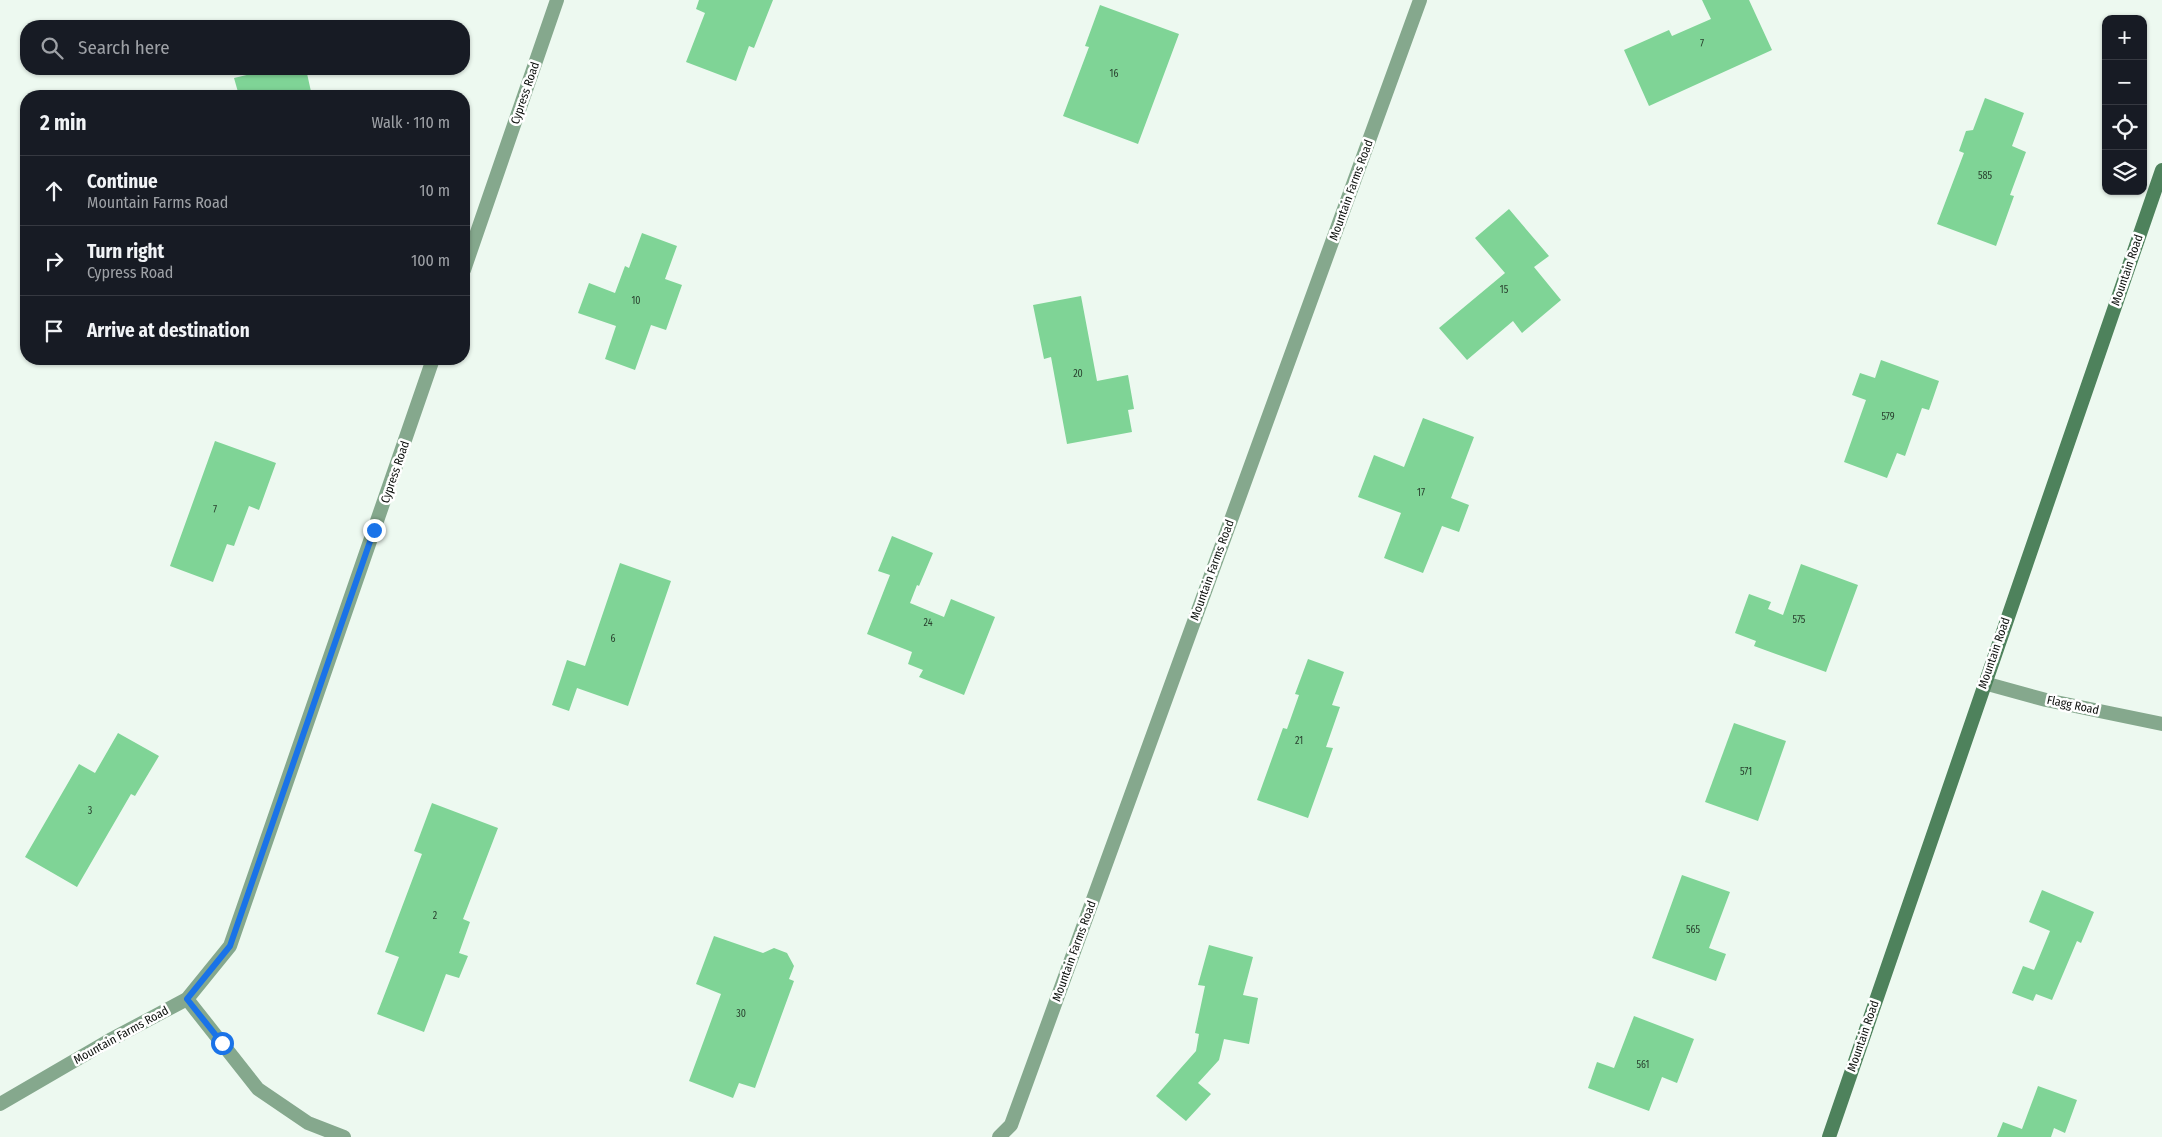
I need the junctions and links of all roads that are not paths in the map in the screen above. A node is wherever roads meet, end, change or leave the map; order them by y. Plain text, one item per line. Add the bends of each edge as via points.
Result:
1 (557, 0) edge
2 (1420, 0) edge
3 (2162, 170) edge
4 (470, 253) edge
5 (431, 365) edge
6 (1984, 683) junction
7 (2162, 724) edge
8 (187, 999) junction
9 (0, 1104) edge
10 (344, 1137) edge
11 (1000, 1137) edge
12 (1829, 1137) edge

1 - 4 street, Cypress Road
2 - 11 street, Mountain Farms Road via 1014,1116
3 - 6 main road, Mountain Road
5 - 8 street, Cypress Road via 230,946
6 - 7 street, Flagg Road via 2046,700
6 - 12 main road, Mountain Road
8 - 9 street, Mountain Farms Road
8 - 10 street via 258,1089 308,1123

